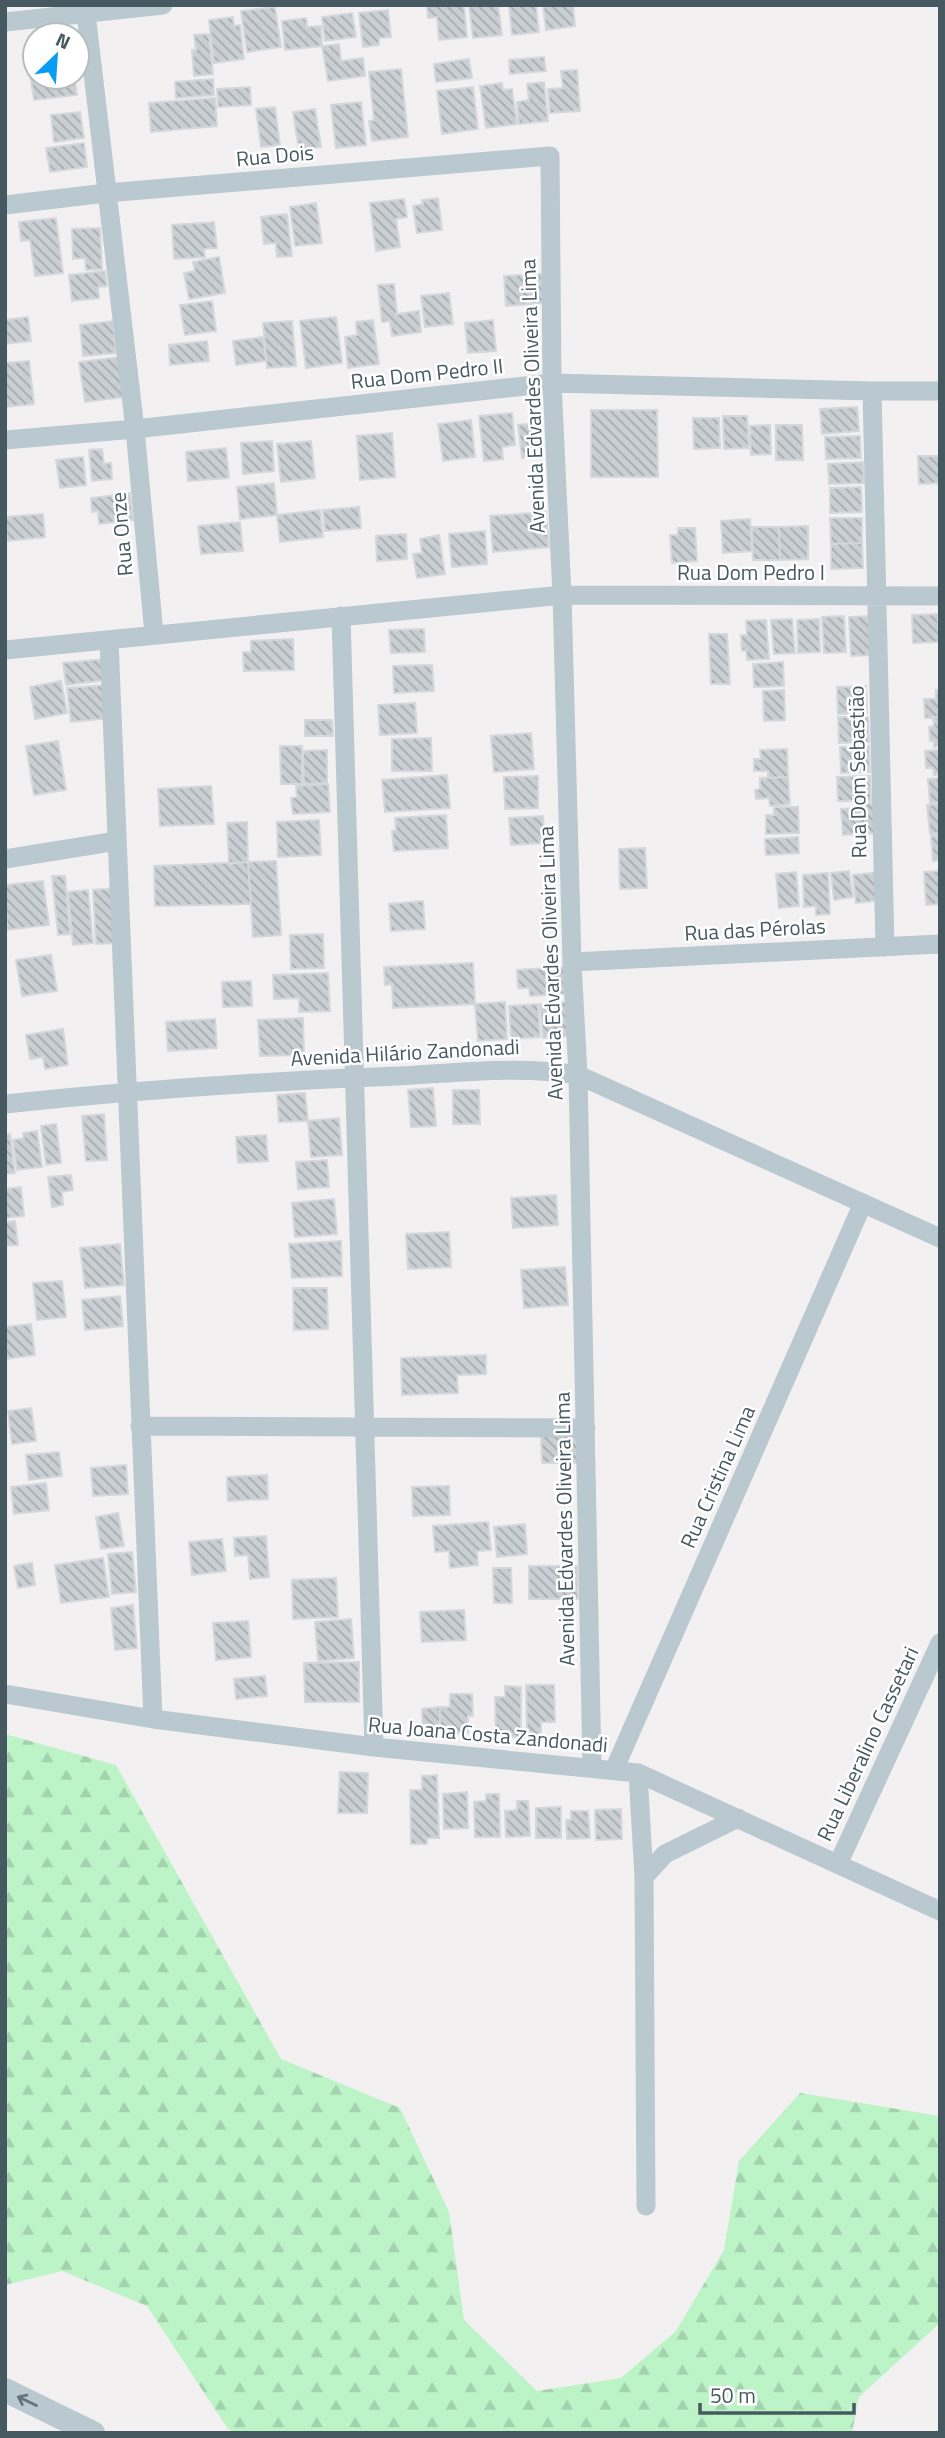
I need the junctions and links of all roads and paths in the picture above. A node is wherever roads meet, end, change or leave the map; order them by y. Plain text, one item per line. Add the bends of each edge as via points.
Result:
1 (163, 5) edge
2 (86, 9) edge
3 (5, 22) edge
4 (550, 156) joint
5 (106, 192) junction
6 (5, 205) edge
7 (552, 383) junction
8 (872, 391) junction
9 (940, 391) edge
10 (135, 429) junction
11 (5, 440) edge
12 (562, 595) junction
13 (876, 596) junction
14 (940, 596) edge
15 (341, 617) junction
16 (154, 634) junction
17 (110, 640) junction
18 (5, 650) edge
19 (117, 841) junction
20 (5, 859) edge
21 (940, 944) edge
22 (885, 947) junction
23 (572, 962) junction
24 (578, 1075) junction
25 (353, 1077) junction
26 (127, 1091) junction
27 (5, 1104) edge
28 (863, 1203) junction
29 (940, 1238) edge
30 (140, 1426) junction
31 (363, 1428) junction
32 (586, 1428) junction
33 (940, 1643) edge
34 (5, 1694) edge
35 (153, 1719) junction
36 (374, 1747) junction
37 (592, 1768) junction
38 (614, 1770) junction
39 (638, 1773) junction
40 (738, 1818) junction
41 (838, 1864) junction
42 (644, 1877) junction
43 (940, 1911) edge
44 (646, 2206) dead end
45 (5, 2390) edge
46 (78, 2430) edge

1 - 2 street
2 - 3 street
2 - 5 street, Rua Onze
4 - 5 street, Rua Dois
4 - 7 street, Avenida Edvardes Oliveira Lima
5 - 6 street, Rua Dois
5 - 10 street, Rua Onze
7 - 8 street, Rua Dom Pedro II
7 - 10 street, Rua Dom Pedro II
7 - 12 street, Avenida Edvardes Oliveira Lima
8 - 9 street, Rua Dom Pedro II
8 - 13 street, Rua Dom Sebastião
10 - 11 street, Rua Dom Pedro II
10 - 16 street, Rua Onze
12 - 13 street, Rua Dom Pedro I
12 - 15 street
12 - 23 street, Avenida Edvardes Oliveira Lima
13 - 14 street, Rua Dom Pedro I
13 - 22 street, Rua Dom Sebastião
15 - 16 street
15 - 25 street
16 - 17 street
17 - 18 street
17 - 19 street
19 - 20 street
19 - 26 street
21 - 22 street, Rua das Pérolas
22 - 23 street, Rua das Pérolas
23 - 24 street, Avenida Edvardes Oliveira Lima
24 - 25 street, Avenida Hilário Zandonadi via 545,1070
24 - 28 street, Avenida Hilário Zandonadi
24 - 32 street, Avenida Edvardes Oliveira Lima
25 - 26 street, Avenida Hilário Zandonadi
25 - 31 street
26 - 27 street, Avenida Hilário Zandonadi
26 - 30 street
28 - 29 street, Avenida Hilário Zandonadi
28 - 38 street, Rua Cristina Lima
30 - 31 street
30 - 35 street
31 - 32 street
31 - 36 street
32 - 37 street, Avenida Edvardes Oliveira Lima
33 - 41 street, Rua Liberalino Cassetari
34 - 35 street, Rua Joana Costa Zandonadi
35 - 36 street, Rua Joana Costa Zandonadi
36 - 37 street, Rua Joana Costa Zandonadi
37 - 38 street, Rua Joana Costa Zandonadi
38 - 39 street, Rua Joana Costa Zandonadi
39 - 40 street, Rua Joana Costa Zandonadi
39 - 42 street
40 - 41 street, Rua Joana Costa Zandonadi
40 - 42 street via 665,1854
41 - 43 street, Rua Joana Costa Zandonadi
42 - 44 street
46 -> 45 street

